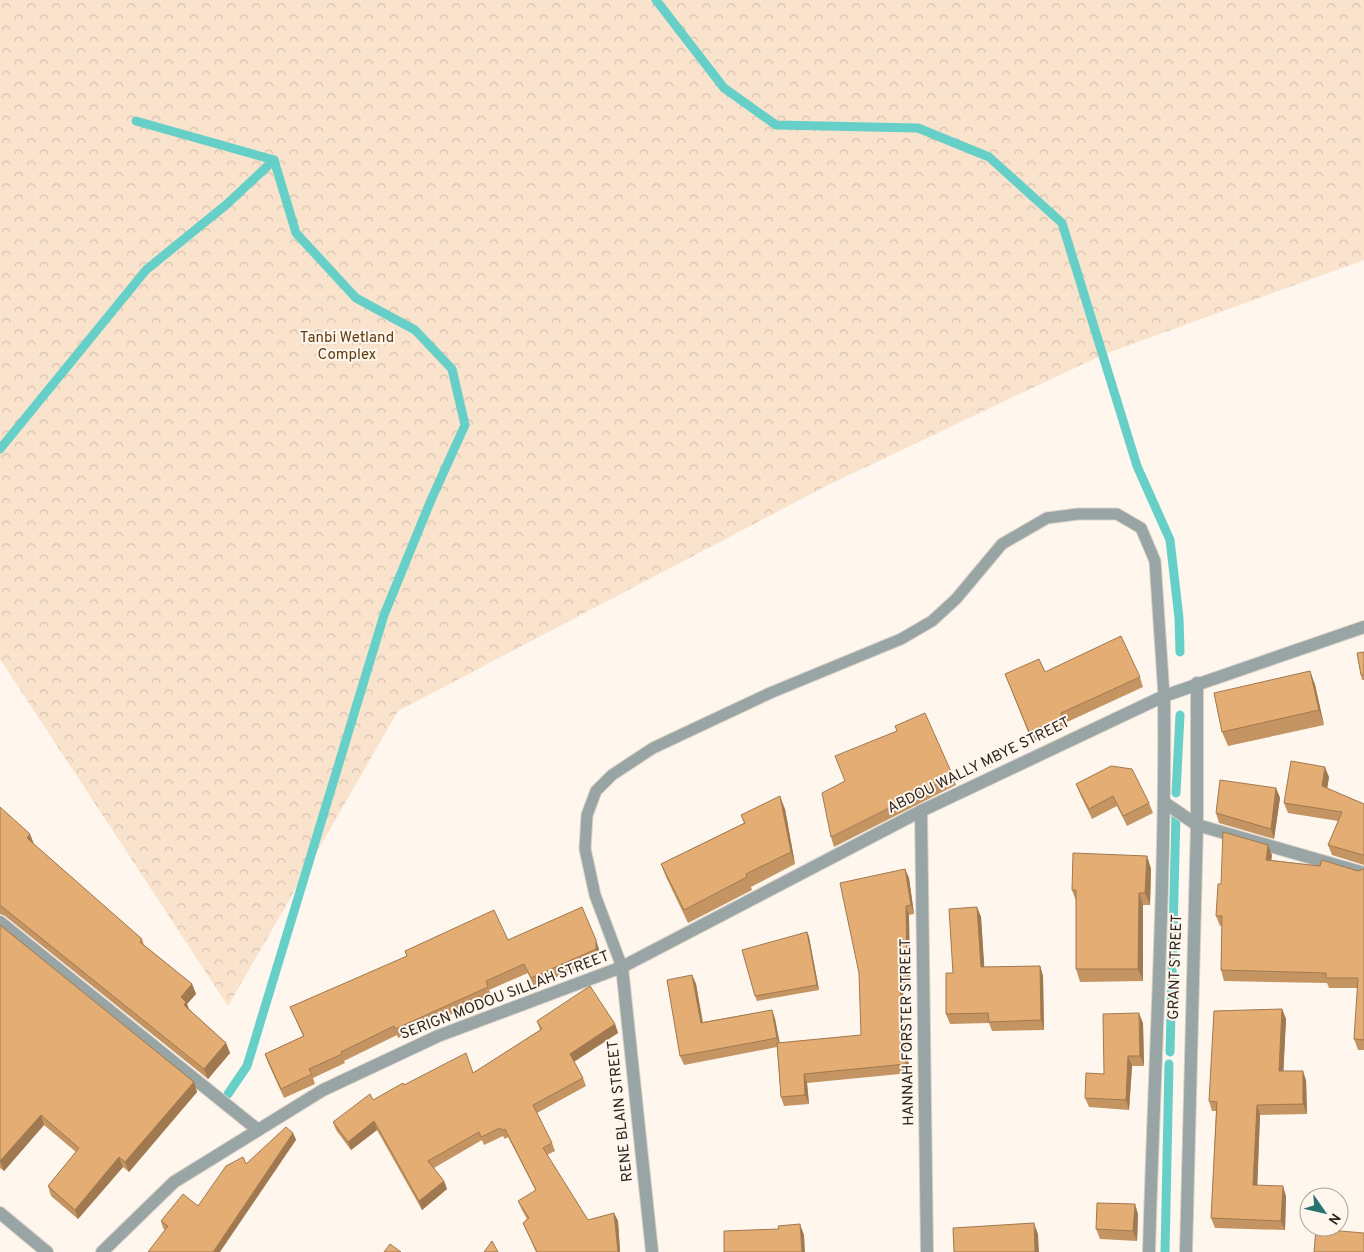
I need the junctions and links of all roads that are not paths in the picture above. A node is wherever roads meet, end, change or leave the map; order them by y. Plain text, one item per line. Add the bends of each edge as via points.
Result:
1 (1364, 627) edge
2 (1197, 683) junction
3 (1164, 696) junction
4 (1165, 803) junction
5 (921, 811) junction
6 (1197, 825) junction
7 (1364, 872) edge
8 (0, 922) edge
9 (622, 967) junction
10 (258, 1130) junction
11 (0, 1213) edge
12 (47, 1252) edge
13 (102, 1252) edge
14 (652, 1252) edge
15 (927, 1252) edge
16 (1149, 1252) edge
17 (1186, 1252) edge

1 - 2 street, ABDOU WALLY MBYE STREET
2 - 3 street, ABDOU WALLY MBYE STREET
2 - 6 street, GRANT STREET
3 - 4 street, GRANT STREET
3 - 5 street, ABDOU WALLY MBYE STREET
3 - 9 lane via 1155,561 1141,528 1118,514 1048,518 1002,544 956,599 932,621 901,639 770,693 653,748 612,775 596,791 587,815 584,849 595,895
4 - 6 street
4 - 16 street, GRANT STREET
5 - 9 street, ABDOU WALLY MBYE STREET
5 - 15 street, HANNAH FORSTER STREET
6 - 7 street
6 - 17 street, GRANT STREET
8 - 10 street
9 - 10 street, SERIGN MODOU SILLAH STREET via 438,1036 323,1090
9 - 14 street, RENE BLAIN STREET
10 - 13 street, SERIGN MODOU SILLAH STREET via 174,1182
11 - 12 street

